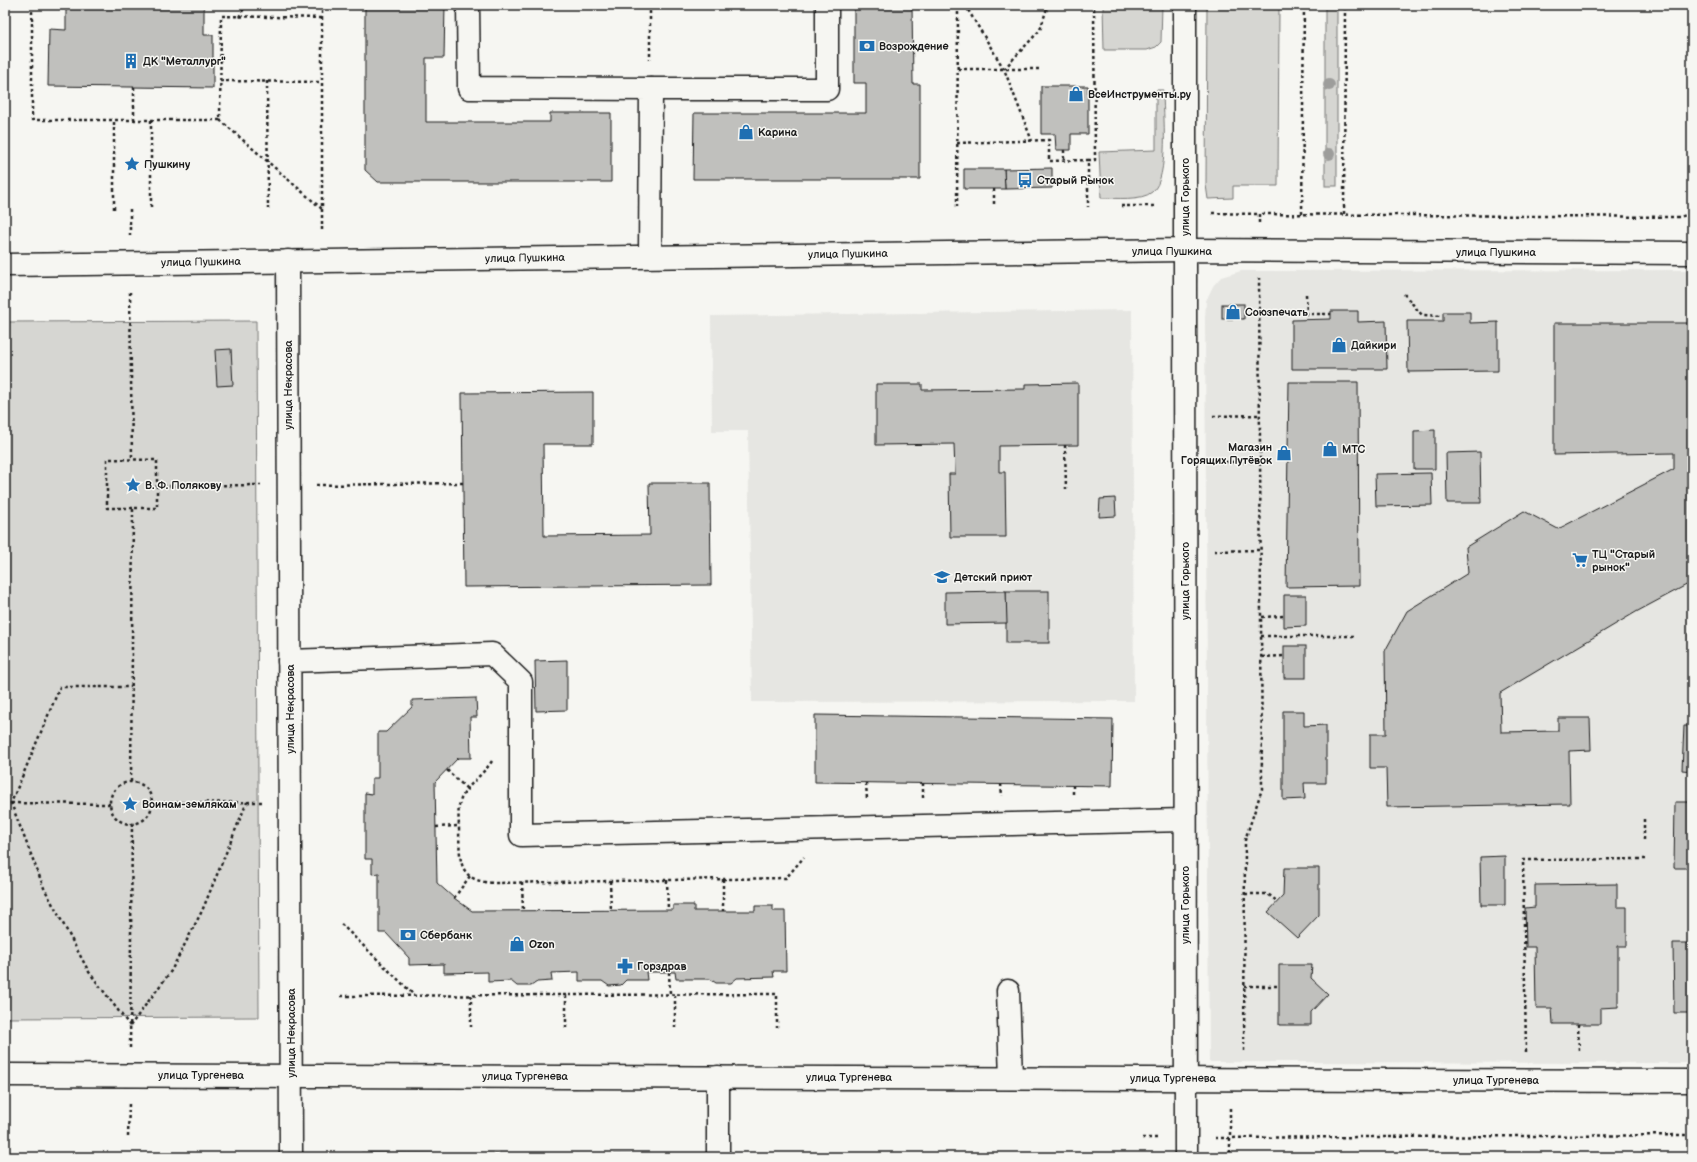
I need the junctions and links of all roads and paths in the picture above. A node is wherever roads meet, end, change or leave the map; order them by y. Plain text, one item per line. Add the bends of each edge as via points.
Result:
1 (32, 5) edge
2 (246, 5) edge
3 (322, 5) edge
4 (468, 5) edge
5 (650, 5) edge
6 (827, 5) edge
7 (958, 5) edge
8 (965, 5) edge
9 (1048, 5) edge
10 (1094, 5) edge
11 (1185, 5) edge
12 (1304, 5) edge
13 (1345, 5) edge
14 (240, 17) junction
15 (322, 18) junction
16 (958, 69) junction
17 (1004, 69) junction
18 (1040, 69) dead end
19 (220, 82) junction
20 (267, 82) junction
21 (322, 82) junction
22 (134, 87) dead end
23 (650, 89) junction
24 (114, 120) junction
25 (134, 120) junction
26 (150, 120) junction
27 (220, 120) junction
28 (1032, 141) junction
29 (957, 143) junction
30 (1064, 150) dead end
31 (1088, 160) junction
32 (268, 161) junction
33 (1064, 161) junction
34 (994, 189) dead end
35 (957, 207) dead end
36 (994, 207) dead end
37 (1088, 207) dead end
38 (114, 209) dead end
39 (130, 209) dead end
40 (151, 209) dead end
41 (268, 209) dead end
42 (322, 209) junction
43 (1692, 213) edge
44 (1302, 214) junction
45 (1344, 214) junction
46 (1185, 250) junction
47 (1259, 250) junction
48 (1692, 253) edge
49 (650, 256) junction
50 (322, 260) junction
51 (288, 261) junction
52 (130, 262) junction
53 (5, 265) edge
54 (1306, 294) dead end
55 (1404, 294) dead end
56 (1331, 314) dead end
57 (1442, 316) dead end
58 (1260, 415) junction
59 (1185, 416) junction
60 (1065, 445) dead end
61 (132, 460) junction
62 (1260, 462) junction
63 (1185, 463) junction
64 (463, 483) dead end
65 (382, 484) dead end
66 (1066, 489) dead end
67 (132, 508) junction
68 (1261, 550) junction
69 (1185, 551) junction
70 (1262, 616) junction
71 (1284, 616) dead end
72 (1262, 636) junction
73 (1358, 636) dead end
74 (1284, 656) dead end
75 (1262, 657) junction
76 (289, 661) junction
77 (131, 687) junction
78 (446, 770) dead end
79 (131, 782) junction
80 (467, 789) dead end
81 (247, 802) junction
82 (267, 802) dead end
83 (5, 803) edge
84 (11, 803) junction
85 (110, 804) junction
86 (151, 804) junction
87 (1185, 820) junction
88 (1644, 820) dead end
89 (132, 823) junction
90 (459, 826) dead end
91 (436, 827) dead end
92 (1644, 842) dead end
93 (1645, 859) dead end
94 (470, 876) dead end
95 (723, 879) dead end
96 (667, 880) dead end
97 (610, 881) dead end
98 (522, 882) dead end
99 (1245, 894) junction
100 (454, 898) dead end
101 (1278, 902) dead end
102 (668, 910) dead end
103 (523, 911) dead end
104 (611, 911) dead end
105 (724, 911) dead end
106 (341, 924) dead end
107 (669, 972) dead end
108 (1244, 986) junction
109 (1278, 986) dead end
110 (1008, 991) dead end
111 (670, 994) junction
112 (675, 994) junction
113 (414, 995) junction
114 (471, 995) junction
115 (566, 995) junction
116 (341, 996) dead end
117 (1578, 1024) dead end
118 (130, 1026) junction
119 (471, 1027) dead end
120 (566, 1028) dead end
121 (675, 1028) dead end
122 (777, 1028) dead end
123 (1526, 1052) dead end
124 (1579, 1052) dead end
125 (5, 1075) edge
126 (291, 1076) junction
127 (718, 1077) junction
128 (1011, 1078) junction
129 (1186, 1078) junction
130 (1236, 1079) junction
131 (1692, 1081) edge
132 (1692, 1135) edge
133 (1142, 1138) dead end
134 (1230, 1138) junction
135 (1186, 1147) edge
136 (291, 1157) edge
137 (718, 1157) edge
138 (1230, 1157) edge

1 - 24 path via 32,120
2 - 14 path
3 - 15 path
4 - 23 street via 469,88
5 - 23 path
6 - 23 street via 827,89
7 - 16 path
8 - 17 path
9 - 17 path via 1040,30
10 - 31 path via 1095,160
11 - 46 street, улица Горького
12 - 44 path
13 - 45 path
14 - 15 path
14 - 19 path via 221,16
15 - 21 path
16 - 17 path
16 - 29 path
17 - 18 path
17 - 28 path
19 - 20 path
19 - 27 path
20 - 21 path
20 - 32 path
21 - 42 path
22 - 25 path
23 - 49 street
24 - 25 path
24 - 38 path
25 - 26 path
26 - 27 path
26 - 40 path
27 - 32 path
28 - 29 path
28 - 33 path via 1049,140 1049,161
29 - 35 path
30 - 33 path
31 - 33 path
31 - 37 path
32 - 41 path
32 - 42 path
34 - 36 path
39 - 52 path
42 - 50 path
43 - 45 path via 1680,217
44 - 45 path
44 - 47 path via 1259,214
46 - 47 street, улица Пушкина
46 - 49 street, улица Пушкина
46 - 59 street, улица Горького
47 - 48 street, улица Пушкина
47 - 58 path
49 - 50 street, улица Пушкина
50 - 51 street, улица Пушкина
51 - 52 street, улица Пушкина
51 - 76 street, улица Некрасова
52 - 53 street, улица Пушкина
52 - 61 path
54 - 56 path via 1307,314
55 - 57 path via 1422,316
58 - 59 path
58 - 62 path
59 - 63 street, улица Горького
60 - 66 path
61 - 67 path via 157,460 157,508
61 - 67 path via 108,459 107,508
62 - 63 path
62 - 68 path
63 - 69 street, улица Горького
64 - 65 path
67 - 77 path
68 - 69 path
68 - 70 path
69 - 87 street, улица Горького
70 - 71 path
70 - 72 path
72 - 73 path
72 - 75 path
74 - 75 path
75 - 99 path via 1262,789 1245,840
76 - 87 street via 492,654 521,682 521,836
76 - 126 street, улица Некрасова
77 - 79 path
77 - 84 path via 60,687
78 - 80 path
79 - 85 path via 115,789
79 - 86 path via 143,786 148,791
81 - 82 path
81 - 86 path
81 - 118 path via 202,911 171,971
83 - 84 path
84 - 85 path
84 - 118 path via 44,888 86,966
85 - 89 path via 118,819
86 - 89 path via 145,818
87 - 129 street, улица Горького
88 - 92 path
89 - 118 path
90 - 91 path
93 - 123 path via 1523,860
94 - 100 path
95 - 105 path
96 - 102 path
97 - 104 path
98 - 103 path
99 - 101 path via 1268,894
99 - 108 path
106 - 113 path
107 - 111 path
108 - 109 path
108 - 130 path via 1244,1051
110 - 128 street
111 - 112 path
111 - 115 path
112 - 121 path
112 - 122 path via 778,994
113 - 114 path
113 - 116 path
114 - 115 path
114 - 119 path
115 - 120 path
117 - 124 path
125 - 126 street, улица Тургенева
126 - 127 street, улица Тургенева
126 - 136 street, улица Некрасова
127 - 128 street, улица Тургенева
127 - 137 street
128 - 129 street, улица Тургенева
129 - 130 street, улица Тургенева
129 - 135 street, улица Горького
130 - 131 street, улица Тургенева
130 - 134 path via 1230,1104
132 - 134 path
133 - 135 path
134 - 135 path
134 - 138 path

